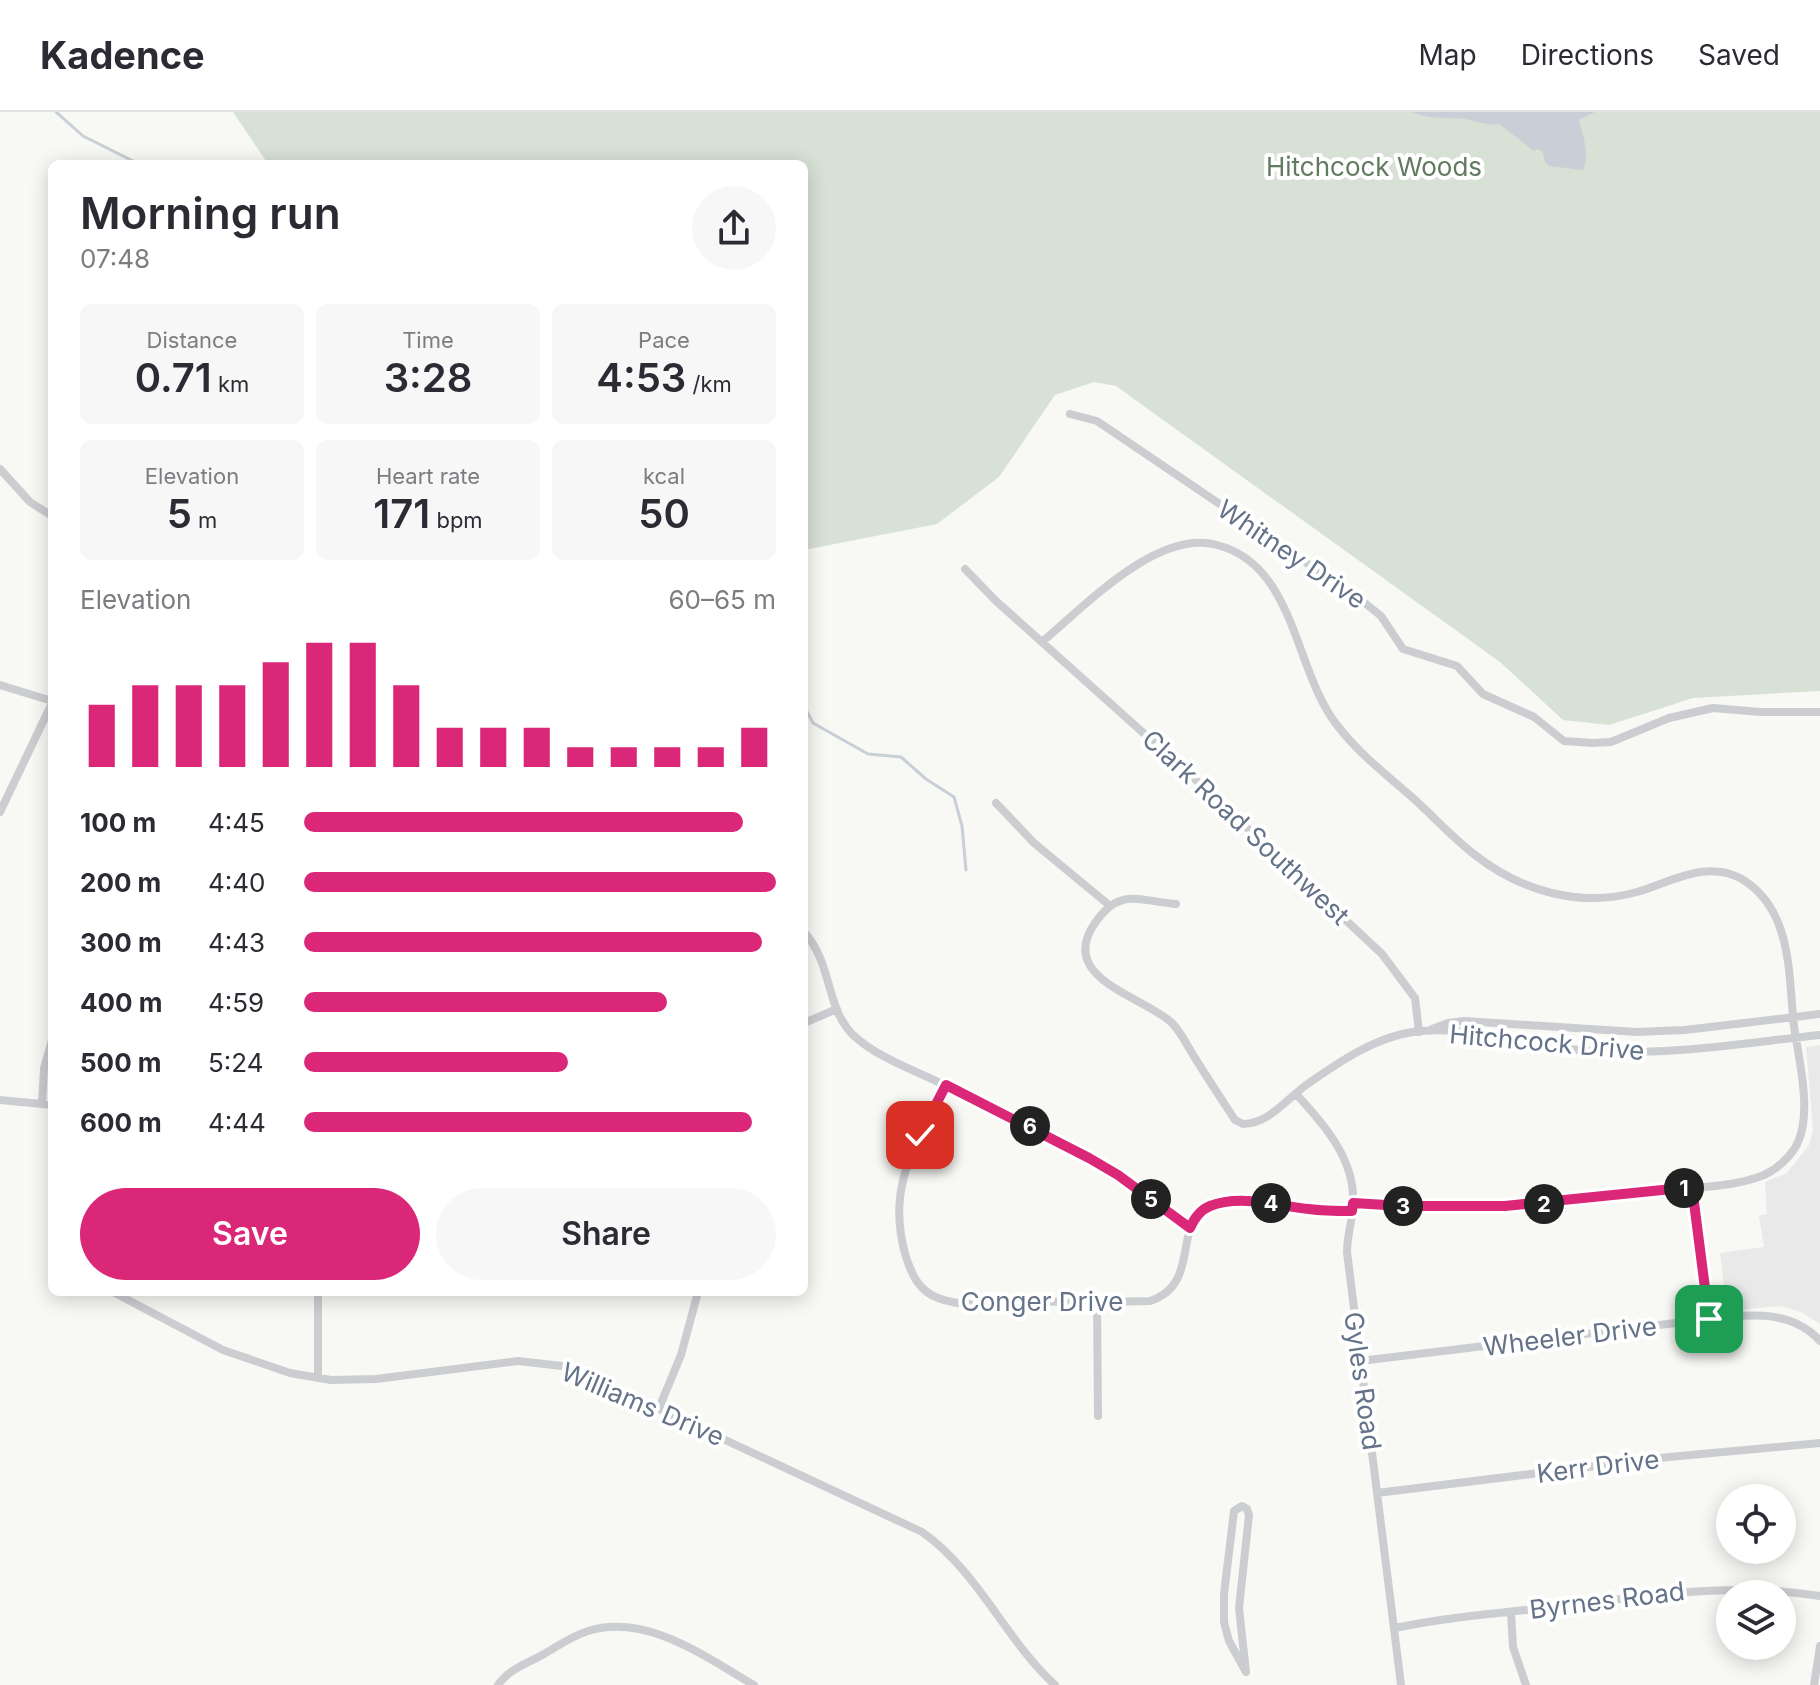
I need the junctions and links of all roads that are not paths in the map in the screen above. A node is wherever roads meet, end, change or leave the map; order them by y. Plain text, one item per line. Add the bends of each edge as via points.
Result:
1 (1070, 414) dead end
2 (0, 469) edge
3 (48, 513) edge
4 (965, 569) dead end
5 (1043, 641) junction
6 (0, 685) edge
7 (48, 701) edge
8 (48, 710) edge
9 (1820, 712) edge
10 (996, 803) dead end
11 (0, 812) edge
12 (1176, 904) dead end
13 (1109, 905) junction
14 (808, 938) edge
15 (837, 1009) junction
16 (1820, 1014) edge
17 (1793, 1018) junction
18 (808, 1021) edge
19 (1424, 1031) junction
20 (1820, 1035) edge
21 (1796, 1038) junction
22 (48, 1054) edge
23 (946, 1085) junction
24 (1296, 1094) junction
25 (0, 1100) edge
26 (42, 1104) junction
27 (48, 1105) edge
28 (1692, 1187) junction
29 (1353, 1207) junction
30 (1190, 1228) junction
31 (121, 1296) edge
32 (318, 1296) edge
33 (697, 1296) edge
34 (1097, 1302) junction
35 (1709, 1319) junction
36 (1820, 1341) edge
37 (1360, 1361) junction
38 (318, 1378) junction
39 (659, 1408) junction
40 (1098, 1416) dead end
41 (1820, 1443) edge
42 (1377, 1493) junction
43 (1820, 1596) edge
44 (1511, 1612) junction
45 (1395, 1628) junction
46 (1820, 1646) edge
47 (1246, 1672) junction
48 (498, 1685) edge
49 (754, 1685) edge
50 (1055, 1685) edge
51 (1251, 1685) edge
52 (1401, 1685) edge
53 (1526, 1685) edge
54 (1814, 1685) edge

1 - 9 street, Whitney Drive via 1097,421 1360,599 1381,616 1403,649 1457,666 1483,694 1534,717 1564,741 1611,742 1669,718 1713,708
2 - 3 street
4 - 5 street, Clark Road Southwest
5 - 17 street via 1113,582 1169,549 1206,543 1234,552 1279,598 1337,725 1470,851 1519,882 1576,898 1623,895 1699,872 1716,871 1743,880 1768,904 1782,932
5 - 19 street, Clark Road Southwest via 1382,954 1415,998
6 - 7 street
8 - 11 street
10 - 13 street via 1034,843
12 - 13 street via 1127,898
13 - 24 street via 1087,938 1091,968 1176,1027 1235,1120 1248,1124 1265,1118
14 - 15 street via 823,960
15 - 18 street
15 - 23 street via 846,1027 866,1045
16 - 17 street, Hitchcock Drive
17 - 19 street, Hitchcock Drive via 1661,1032 1464,1021
17 - 21 street
19 - 21 street, Hitchcock Drive via 1488,1034 1611,1052 1697,1050
19 - 24 street via 1367,1047
20 - 21 street, Hitchcock Drive
21 - 28 street via 1804,1121 1793,1150 1764,1174
22 - 26 street
23 - 30 street via 1089,1158
23 - 34 street, Conger Drive via 904,1171 899,1194 901,1236 913,1278 933,1296 950,1302
24 - 29 street, Gyles Road via 1334,1140 1350,1177
25 - 26 street
26 - 27 street
28 - 29 street via 1505,1206
28 - 35 street
29 - 30 street via 1310,1210 1223,1203 1200,1212
29 - 37 street, Gyles Road via 1347,1252
30 - 34 street, Conger Drive via 1182,1272 1164,1295 1150,1301
31 - 38 street, Williams Drive via 223,1350
32 - 38 street
33 - 39 street
34 - 40 street
35 - 36 street, Wheeler Drive via 1774,1316 1800,1325
35 - 37 street, Wheeler Drive
37 - 42 street, Gyles Road
38 - 39 street, Williams Drive via 376,1379 533,1361 578,1371
39 - 50 street, Williams Drive via 890,1515 936,1542
41 - 42 street, Kerr Drive
42 - 45 street, Gyles Road
43 - 44 street, Byrnes Road via 1713,1589
44 - 45 street, Byrnes Road
44 - 53 street via 1513,1647
45 - 52 street, Gyles Road
46 - 54 street
47 - 47 street via 1239,1608 1249,1515 1242,1506 1234,1511 1223,1609 1229,1641
47 - 51 street
48 - 49 street via 510,1671 573,1637 619,1627 656,1633

